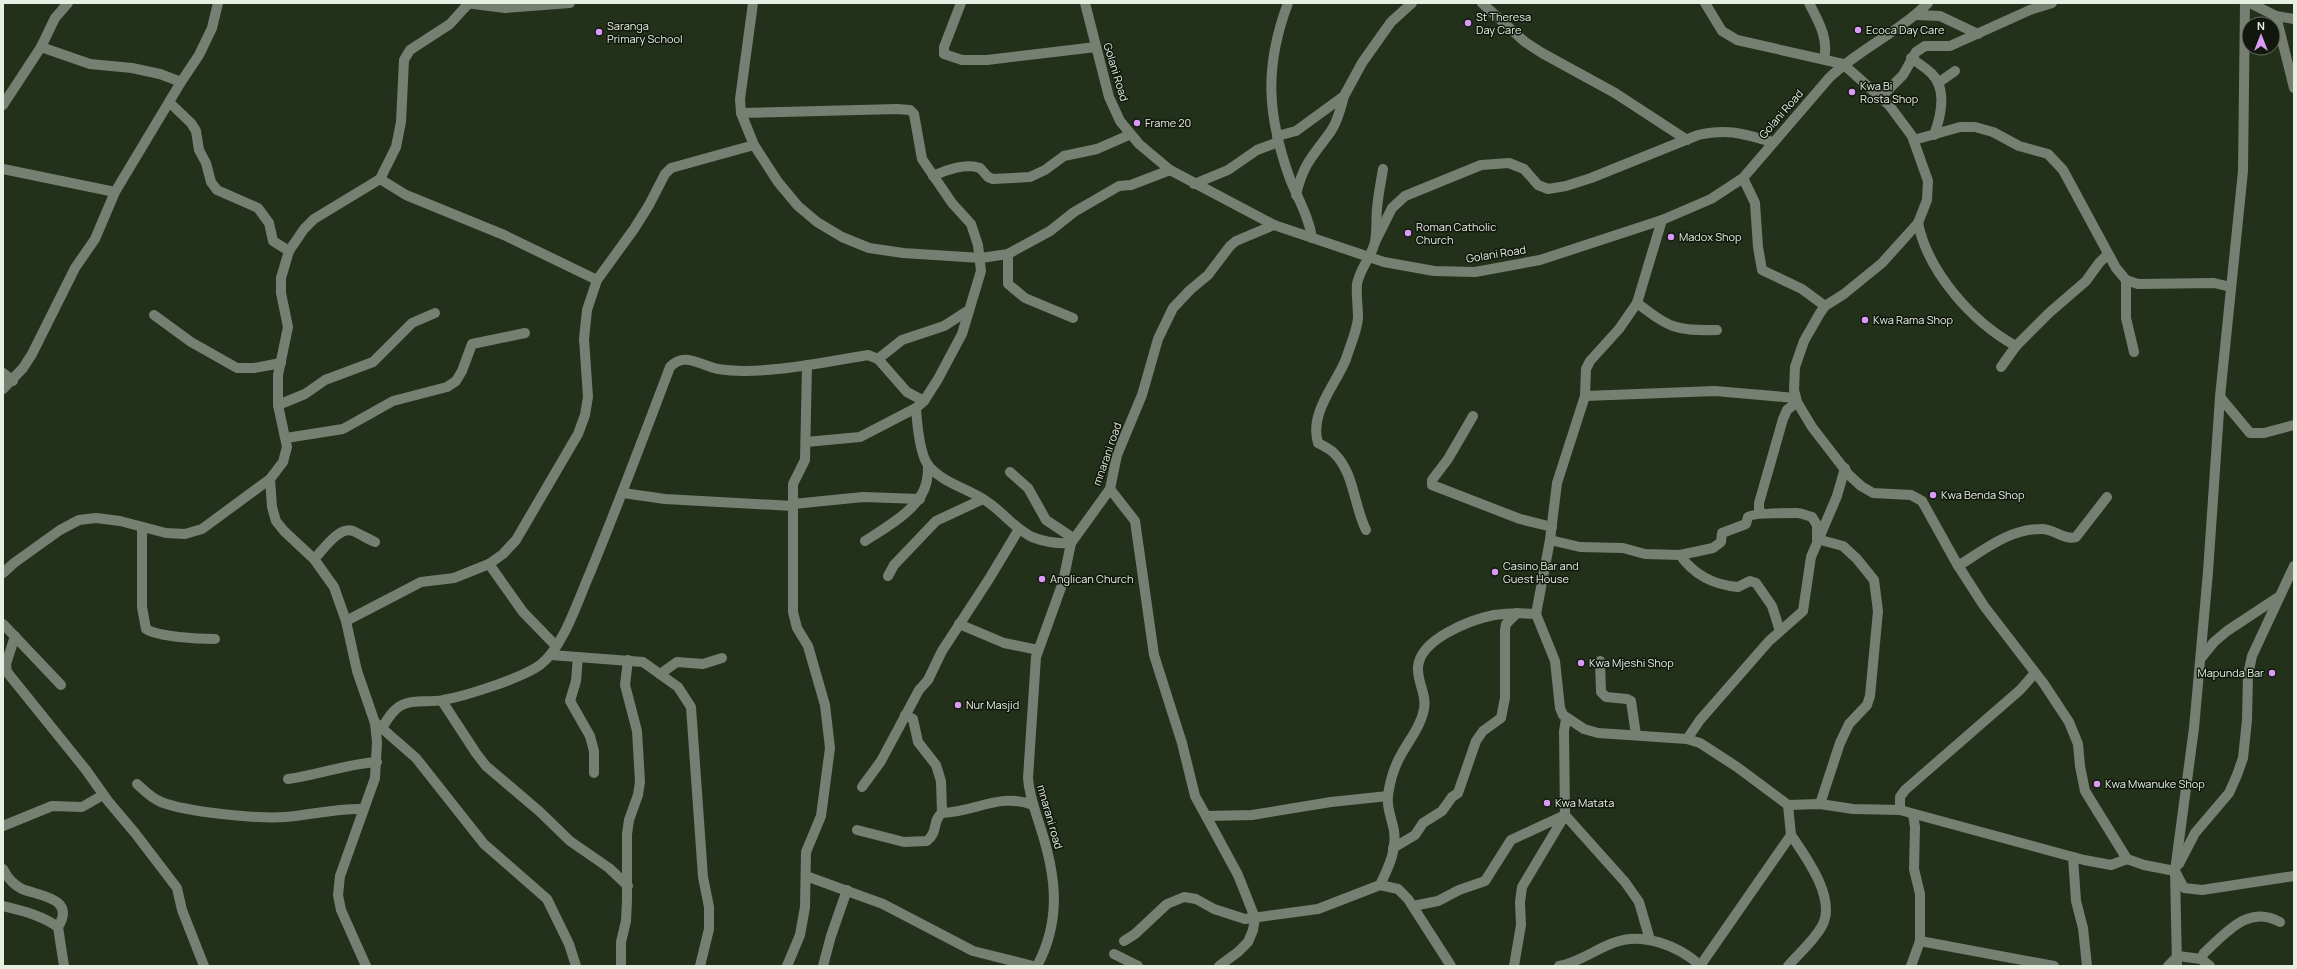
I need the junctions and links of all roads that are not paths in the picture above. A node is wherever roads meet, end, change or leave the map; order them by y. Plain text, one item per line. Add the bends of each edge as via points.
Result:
1 (68, 3) edge
2 (218, 3) edge
3 (468, 3) edge
4 (570, 3) edge
5 (753, 3) edge
6 (961, 3) edge
7 (1085, 3) edge
8 (1288, 3) edge
9 (1412, 3) edge
10 (1482, 3) edge
11 (1705, 3) edge
12 (1809, 3) edge
13 (1928, 3) edge
14 (2052, 3) edge
15 (2244, 3) edge
16 (2250, 3) edge
17 (2028, 6) edge
18 (1916, 15) junction
19 (2276, 16) edge
20 (2281, 17) edge
21 (2294, 19) edge
22 (1978, 34) junction
23 (2281, 36) edge
24 (40, 48) junction
25 (1096, 48) junction
26 (1911, 58) junction
27 (1824, 59) junction
28 (1843, 64) junction
29 (1955, 71) dead end
30 (181, 82) junction
31 (1938, 82) junction
32 (2294, 88) edge
33 (1344, 96) junction
34 (1880, 98) junction
35 (170, 103) junction
36 (3, 105) edge
37 (741, 113) junction
38 (1129, 135) junction
39 (1934, 135) junction
40 (1278, 139) junction
41 (1687, 140) junction
42 (1914, 140) junction
43 (1772, 142) junction
44 (754, 145) junction
45 (3, 169) edge
46 (1383, 169) dead end
47 (1170, 170) junction
48 (933, 176) junction
49 (1743, 178) junction
50 (380, 179) junction
51 (1194, 184) junction
52 (115, 192) junction
53 (1296, 195) junction
54 (1662, 220) junction
55 (1918, 223) junction
56 (1274, 225) junction
57 (1312, 238) junction
58 (1375, 242) junction
59 (289, 251) junction
60 (1008, 254) junction
61 (2108, 254) junction
62 (1369, 257) junction
63 (981, 258) junction
64 (597, 280) junction
65 (2126, 280) junction
66 (2231, 287) junction
67 (1637, 303) junction
68 (1825, 306) junction
69 (969, 310) junction
70 (435, 313) dead end
71 (154, 315) dead end
72 (1073, 318) dead end
73 (1717, 330) dead end
74 (525, 333) dead end
75 (2016, 346) junction
76 (2134, 352) dead end
77 (878, 359) junction
78 (280, 363) junction
79 (807, 365) junction
80 (2001, 367) dead end
81 (3, 373) edge
82 (13, 381) junction
83 (3, 389) edge
84 (1585, 396) junction
85 (2220, 397) junction
86 (1796, 400) junction
87 (924, 401) junction
88 (278, 405) junction
89 (916, 408) junction
90 (1473, 416) dead end
91 (2294, 425) edge
92 (286, 438) junction
93 (806, 442) junction
94 (928, 465) junction
95 (1845, 468) junction
96 (1010, 472) dead end
97 (270, 479) junction
98 (1110, 489) junction
99 (623, 493) junction
100 (2107, 497) dead end
101 (920, 499) junction
102 (983, 499) junction
103 (793, 505) junction
104 (1762, 513) junction
105 (142, 527) junction
106 (1552, 527) junction
107 (1019, 529) junction
108 (1366, 530) dead end
109 (1817, 539) junction
110 (1550, 540) junction
111 (865, 541) dead end
112 (1072, 541) junction
113 (375, 542) dead end
114 (1680, 555) junction
115 (314, 558) junction
116 (489, 564) junction
117 (1958, 566) junction
118 (2294, 566) edge
119 (3, 573) edge
120 (888, 576) dead end
121 (2280, 596) junction
122 (1517, 613) junction
123 (1536, 614) junction
124 (346, 621) junction
125 (3, 624) edge
126 (959, 624) junction
127 (1780, 631) junction
128 (15, 636) junction
129 (215, 639) dead end
130 (1038, 650) junction
131 (554, 651) junction
132 (578, 657) junction
133 (722, 658) dead end
134 (2200, 658) junction
135 (628, 660) junction
136 (1600, 661) dead end
137 (2036, 672) junction
138 (660, 674) junction
139 (61, 685) dead end
140 (442, 700) junction
141 (905, 715) junction
142 (1566, 719) junction
143 (379, 725) junction
144 (1636, 735) junction
145 (1687, 739) junction
146 (377, 762) junction
147 (594, 773) dead end
148 (288, 779) dead end
149 (137, 784) dead end
150 (862, 787) dead end
151 (103, 795) junction
152 (1388, 796) junction
153 (1820, 804) junction
154 (1033, 805) junction
155 (1788, 805) junction
156 (363, 809) junction
157 (1900, 810) junction
158 (942, 813) junction
159 (1913, 814) junction
160 (1565, 815) junction
161 (1206, 816) junction
162 (3, 826) edge
163 (857, 830) dead end
164 (1791, 835) junction
165 (1393, 848) junction
166 (2072, 857) junction
167 (2127, 859) junction
168 (3, 869) edge
169 (2175, 871) junction
170 (806, 876) junction
171 (2294, 876) edge
172 (1380, 885) junction
173 (628, 886) junction
174 (847, 890) junction
175 (3, 906) edge
176 (1414, 906) junction
177 (1255, 918) junction
178 (2280, 922) dead end
179 (58, 926) junction
180 (1650, 940) junction
181 (1124, 941) dead end
182 (1920, 941) junction
183 (1114, 954) dead end
184 (2200, 959) junction
185 (2177, 961) edge
186 (1700, 965) edge
187 (64, 966) edge
188 (204, 966) edge
189 (366, 966) edge
190 (576, 966) edge
191 (622, 966) edge
192 (700, 966) edge
193 (787, 966) edge
194 (823, 966) edge
195 (1033, 966) edge
196 (1037, 966) edge
197 (1138, 966) edge
198 (1219, 966) edge
199 (1451, 966) edge
200 (1514, 966) edge
201 (1559, 966) edge
202 (1788, 966) edge
203 (1911, 966) edge
204 (2054, 966) edge
205 (2087, 966) edge
206 (2168, 966) edge
207 (2210, 966) edge

1 - 24 street via 55,18
2 - 30 street via 212,28
3 - 4 street via 505,8
3 - 50 street via 450,24 410,50 404,60 401,122 396,147
5 - 37 street via 744,62
6 - 25 street via 944,47 944,54 951,58 987,60
7 - 25 street, Golani Road
8 - 40 street via 1280,25 1270,74 1270,102
9 - 33 street via 1391,22 1362,63
10 - 41 street via 1542,54 1614,93
11 - 27 street via 1722,31 1737,40
12 - 27 street via 1825,38
13 - 18 street, Golani Road
14 - 17 street
15 - 66 street via 2243,171
16 - 19 street
17 - 22 street
18 - 22 street via 1940,16
18 - 28 street, Golani Road
20 - 21 street
22 - 26 street via 1950,46 1925,46
23 - 32 street
24 - 30 street via 90,64 132,68
24 - 36 street
25 - 38 street, Golani Road via 1109,97
26 - 31 street via 1932,73
26 - 34 street via 1903,75
27 - 28 street
28 - 34 street
28 - 43 street, Golani Road
29 - 31 street
30 - 35 street
31 - 39 street via 1942,107
33 - 40 street via 1296,131
33 - 53 street via 1332,130 1300,175
34 - 42 street via 1889,105
35 - 52 street
35 - 59 street via 196,131 199,150 211,182 217,190 258,208 269,223 273,241
37 - 44 street
37 - 48 street via 910,110 917,123 922,159
38 - 47 street, Golani Road
38 - 48 street via 1097,149 1064,156 1030,177 993,179 980,168 972,166 949,169
39 - 42 street
39 - 61 street via 1960,127 1975,127 1993,132 2019,146 2048,154 2063,170
40 - 51 street via 1228,170
40 - 53 street
41 - 43 street via 1698,135 1724,131 1741,132
41 - 58 street via 1591,178 1548,189 1538,184 1524,169 1509,163 1481,165 1405,196 1392,208
42 - 55 street via 1929,187
43 - 49 street, Golani Road
44 - 63 street via 778,182 798,206 817,222 842,237 870,248 903,253
44 - 64 street via 671,168 665,174 634,229
45 - 52 street
46 - 58 street
47 - 51 street, Golani Road
47 - 60 street via 1132,185 1119,186 1074,212 1050,232
48 - 63 street via 971,224
49 - 54 street, Golani Road via 1711,199
49 - 68 street via 1751,190 1755,203 1762,270 1802,289
50 - 59 street via 314,219
50 - 64 street via 406,196 498,233
51 - 56 street, Golani Road
52 - 82 street via 95,239 75,268 32,354
53 - 57 street via 1308,218
54 - 62 street, Golani Road via 1540,260 1475,272 1434,272
54 - 67 street
55 - 68 street via 1882,262 1844,294
55 - 75 street via 1922,242 1936,270 1980,320 1994,333
56 - 57 street, Golani Road
56 - 98 street, mnarani road via 1236,241 1224,252 1208,275 1173,308 1158,339 1142,395 1117,455
57 - 62 street, Golani Road
58 - 62 street
59 - 78 street via 281,278 280,293 288,327
60 - 63 street
60 - 72 street via 1008,284 1016,292
61 - 65 street
61 - 75 street via 2086,281
62 - 108 street via 1363,265 1358,283 1358,318 1352,343 1336,381 1325,398 1315,433 1318,443 1334,452 1342,463
63 - 69 street via 981,271
64 - 116 street via 587,310 584,338 588,397 578,434 520,534 503,554
65 - 66 street via 2138,284 2214,283
65 - 76 street via 2126,318
66 - 85 street
67 - 73 street via 1670,327 1695,331
67 - 84 street via 1619,329 1590,361 1586,369
68 - 86 street via 1799,352 1793,381
69 - 77 street via 944,326 902,340
69 - 87 street via 953,353
70 - 88 street via 412,323 374,362 325,380 305,394
71 - 78 street via 191,342 237,368
74 - 92 street via 472,344 462,371 456,381 447,387 393,401 343,429
75 - 80 street
77 - 79 street via 868,355
77 - 87 street via 907,392
78 - 88 street
79 - 93 street
79 - 99 street via 750,370 718,369 688,359 674,362
81 - 82 street
82 - 83 street
84 - 86 street via 1715,391
84 - 106 street via 1557,483
85 - 91 street via 2250,433 2264,433
85 - 134 street
86 - 95 street via 1812,427
86 - 104 street via 1783,419 1759,503 1759,510
87 - 89 street
88 - 92 street
89 - 93 street via 860,437
89 - 94 street via 923,453
90 - 106 street via 1448,459 1432,480 1432,485 1520,519
92 - 97 street via 283,462
93 - 103 street via 805,460 793,484
94 - 101 street via 926,484
94 - 102 street via 941,476
95 - 109 street via 1837,496
95 - 117 street via 1861,486 1873,493 1911,495 1922,501
96 - 112 street via 1028,488 1046,520
97 - 105 street via 202,529 185,534 166,533
97 - 115 street via 276,521
98 - 112 street, mnarani road
98 - 161 street via 1135,521 1154,655 1182,743 1193,790
99 - 103 street via 665,499
99 - 131 street
100 - 117 street via 2076,537 2068,538 2052,530 2041,529 2014,533
101 - 103 street via 863,497
101 - 111 street via 898,521
102 - 107 street
102 - 120 street via 936,521 894,565
103 - 170 street via 793,612 797,628 808,646 825,704 830,748 821,816 806,852
104 - 109 street via 1800,513 1812,517 1817,525
104 - 114 street via 1750,515 1746,524 1722,533 1721,542 1714,548
105 - 119 street via 114,520 80,520 60,530
105 - 129 street via 142,607 146,629 154,634
106 - 110 street
107 - 112 street via 1055,544
107 - 126 street
109 - 127 street via 1811,557 1804,608
109 - 153 street via 1843,546 1857,558 1874,580 1878,611 1870,696 1867,704 1849,724 1840,743
110 - 114 street via 1580,547 1623,548 1645,554
110 - 123 street
112 - 130 street, mnarani road via 1063,582
113 - 115 street via 345,530 334,537
114 - 127 street via 1692,570 1714,582 1738,587 1750,581 1756,583 1772,606
115 - 124 street via 334,587
116 - 124 street via 454,578 421,582
116 - 131 street
117 - 137 street via 1984,606
118 - 121 street
121 - 134 street via 2227,630
121 - 169 street via 2252,656 2248,675 2247,720 2237,775 2229,793 2195,833
122 - 123 street
122 - 152 street via 1477,620 1436,639 1421,654 1418,667 1426,702 1423,715 1400,756
122 - 165 street via 1506,624 1505,630 1505,698 1501,718 1483,731 1476,741 1458,793 1442,811 1423,823 1415,835
123 - 142 street via 1555,661 1560,708
124 - 143 street via 357,671
125 - 128 street
126 - 130 street via 1004,643
126 - 141 street
127 - 145 street via 1700,720
128 - 139 street
128 - 151 street via 6,664 7,672
130 - 154 street, mnarani road via 1032,698 1028,778
131 - 132 street
131 - 140 street via 539,666 525,673
132 - 135 street
132 - 147 street via 576,681 570,701 590,736 594,752
133 - 138 street via 703,664 677,662
134 - 169 street via 2194,728
135 - 138 street via 643,662
135 - 173 street via 626,685 637,731 640,782 627,834
136 - 144 street via 1601,692 1606,697 1631,701
137 - 157 street via 2020,690 1905,790 1900,797
137 - 167 street via 2072,727 2078,744 2085,791
138 - 192 street via 678,687 691,707 703,877 709,907 709,930
140 - 143 street via 408,702
140 - 173 street via 486,766 570,841 609,868
141 - 150 street via 881,761
141 - 158 street via 912,719 918,742 936,765 941,781
142 - 144 street via 1598,733
142 - 160 street
143 - 146 street
143 - 190 street via 416,758 484,844 547,899 569,944
144 - 145 street
145 - 155 street via 1700,744 1736,767
146 - 148 street via 331,768
146 - 156 street
149 - 156 street via 161,802 222,812 282,817 342,808
151 - 162 street via 82,807 52,806
151 - 188 street via 177,888 182,910
152 - 161 street via 1252,815
152 - 165 street via 1394,833
153 - 155 street
153 - 157 street via 1853,809
154 - 158 street via 1012,799 958,812
154 - 196 street, mnarani road via 1050,862 1054,901 1052,931
155 - 164 street
156 - 189 street via 340,876 338,895 341,910
157 - 159 street
158 - 163 street via 936,820 934,833 927,841 904,842
159 - 166 street
159 - 182 street via 1914,869 1920,894
160 - 176 street via 1511,840 1485,881 1438,901
160 - 180 street via 1625,882 1639,902
160 - 200 street via 1522,887 1521,925
161 - 177 street via 1238,875
164 - 186 street
164 - 202 street via 1821,884 1825,911 1823,924 1814,939
165 - 172 street via 1391,863
166 - 167 street via 2110,865
166 - 205 street via 2076,901 2083,928
167 - 169 street
168 - 179 street via 12,882 56,901 62,908
169 - 171 street via 2184,888 2202,890
169 - 185 street
170 - 174 street
170 - 193 street via 805,907 800,935
172 - 176 street via 1398,889
172 - 177 street via 1318,909
173 - 191 street via 626,921 620,942
174 - 194 street via 830,936
174 - 195 street via 890,907 973,951
175 - 179 street via 47,919
176 - 199 street
177 - 181 street via 1241,918 1214,909 1196,899 1184,897 1167,904
177 - 198 street via 1248,942
178 - 184 street via 2268,916 2246,917
179 - 187 street
180 - 186 street via 1670,945
180 - 201 street via 1615,942 1584,959
182 - 203 street
182 - 204 street
183 - 197 street
184 - 185 street
184 - 207 street
185 - 206 street

